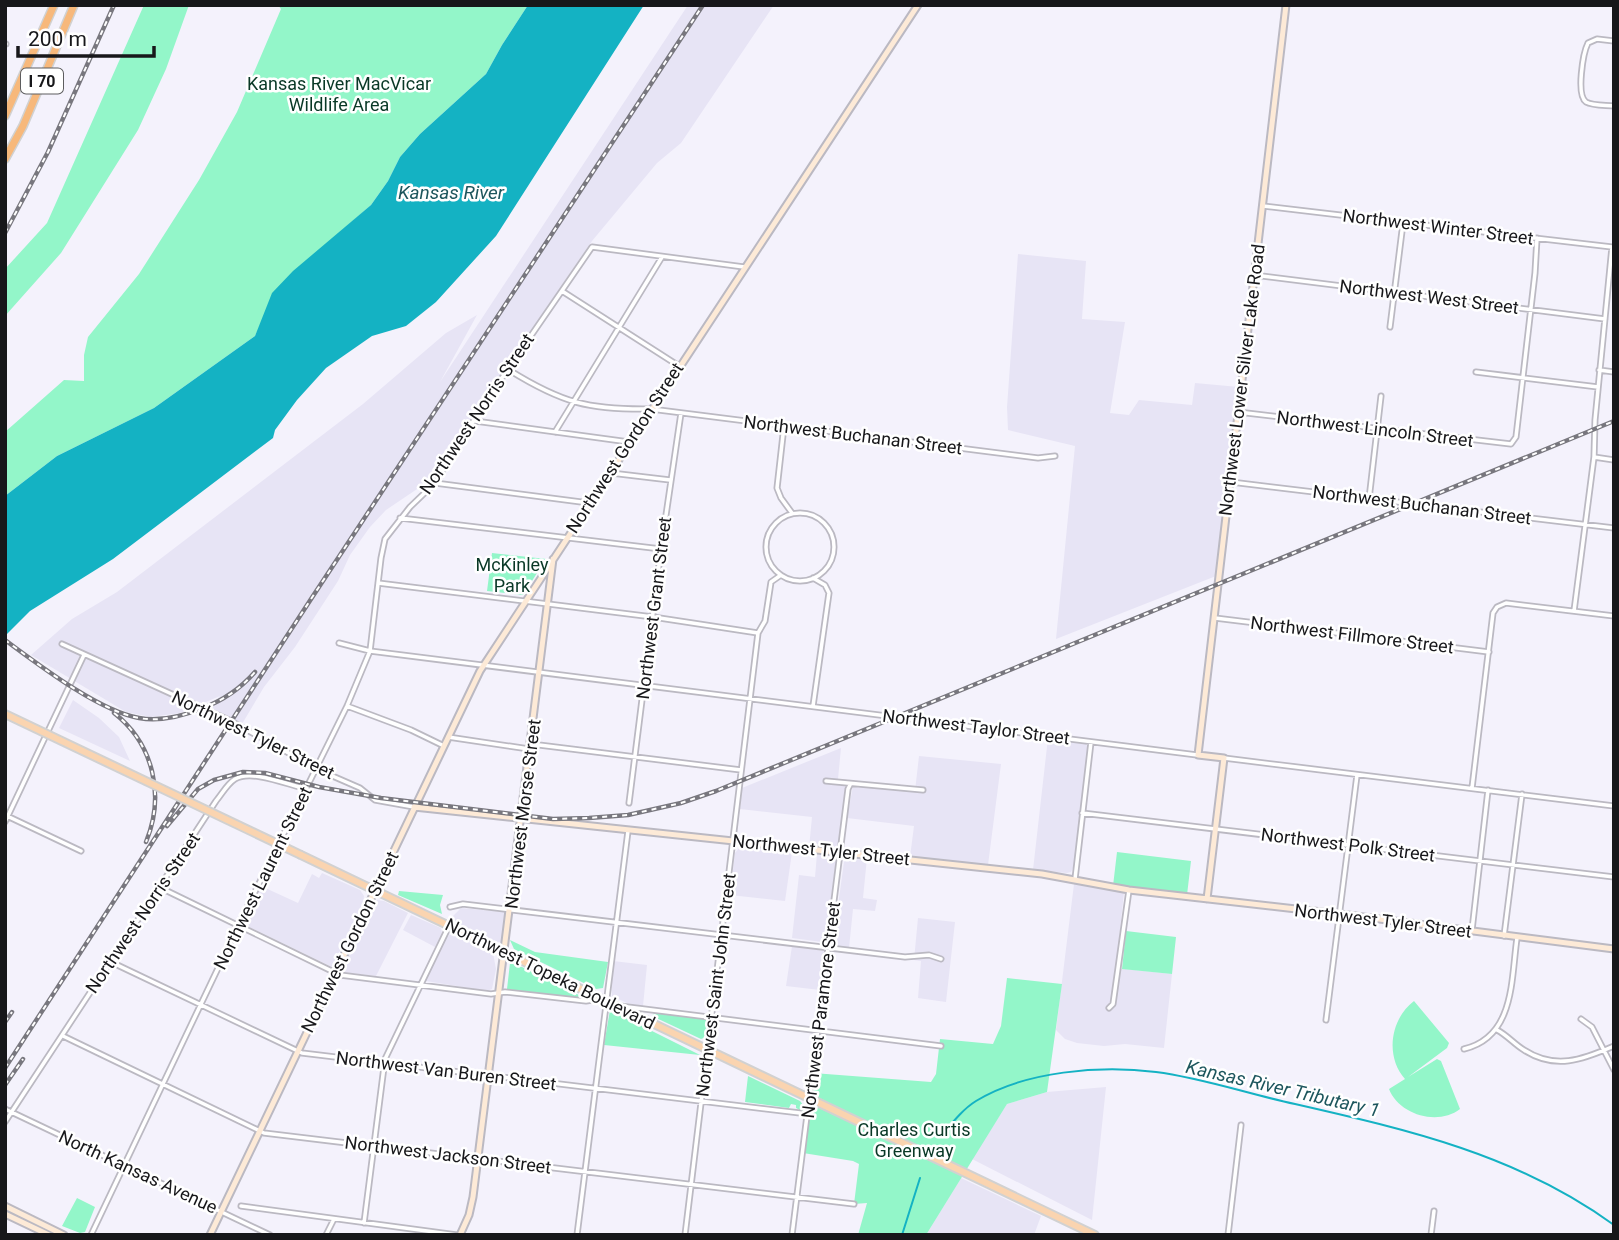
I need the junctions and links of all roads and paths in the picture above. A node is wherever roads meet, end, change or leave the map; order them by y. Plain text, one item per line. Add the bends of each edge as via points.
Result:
1 (54, 5) edge
2 (74, 5) edge
3 (918, 5) edge
4 (1286, 5) edge
5 (1614, 41) edge
6 (1614, 106) edge
7 (5, 116) edge
8 (5, 159) edge
9 (1263, 206) junction
10 (1403, 223) junction
11 (1537, 238) junction
12 (1613, 247) edge
13 (662, 257) junction
14 (744, 267) junction
15 (1254, 275) junction
16 (562, 291) junction
17 (1394, 292) junction
18 (1531, 309) junction
19 (1605, 319) junction
20 (1390, 327) dead end
21 (619, 329) junction
22 (679, 366) junction
23 (508, 370) junction
24 (1599, 370) junction
25 (1476, 372) dead end
26 (1614, 372) edge
27 (1523, 378) junction
28 (1598, 387) junction
29 (1381, 396) dead end
30 (573, 403) junction
31 (651, 409) junction
32 (1238, 412) junction
33 (681, 413) junction
34 (475, 421) junction
35 (784, 426) junction
36 (1376, 429) junction
37 (555, 432) junction
38 (629, 442) junction
39 (1055, 456) dead end
40 (1594, 457) junction
41 (1614, 460) edge
42 (609, 472) junction
43 (670, 480) junction
44 (1231, 482) junction
45 (435, 483) junction
46 (1368, 499) junction
47 (589, 503) junction
48 (793, 513) junction
49 (400, 518) junction
50 (1586, 525) junction
51 (1614, 528) edge
52 (567, 537) junction
53 (661, 549) junction
54 (554, 558) junction
55 (781, 575) junction
56 (813, 578) junction
57 (378, 583) junction
58 (525, 601) junction
59 (549, 604) junction
60 (1574, 611) junction
61 (1614, 616) edge
62 (653, 617) junction
63 (1215, 618) junction
64 (758, 634) junction
65 (339, 643) dead end
66 (62, 644) dead end
67 (370, 651) junction
68 (1489, 652) junction
69 (84, 655) junction
70 (483, 665) junction
71 (540, 673) junction
72 (645, 686) junction
73 (750, 699) junction
74 (347, 706) junction
75 (813, 706) junction
76 (5, 714) edge
77 (448, 737) junction
78 (1091, 742) junction
79 (444, 746) junction
80 (531, 746) junction
81 (1198, 755) junction
82 (636, 757) junction
83 (1224, 758) junction
84 (315, 768) junction
85 (742, 770) junction
86 (1357, 775) junction
87 (826, 781) dead end
88 (850, 785) junction
89 (1472, 788) junction
90 (307, 789) junction
91 (923, 790) dead end
92 (1488, 790) junction
93 (1522, 794) junction
94 (629, 803) dead end
95 (1614, 806) edge
96 (414, 807) junction
97 (1082, 813) junction
98 (7, 816) edge
99 (522, 819) junction
100 (5, 822) edge
101 (1215, 829) junction
102 (628, 830) junction
103 (733, 842) junction
104 (1348, 845) junction
105 (81, 851) dead end
106 (841, 853) junction
107 (1480, 861) junction
108 (1513, 865) junction
109 (1614, 877) edge
110 (1074, 881) junction
111 (161, 888) junction
112 (374, 889) junction
113 (1129, 890) junction
114 (1208, 899) junction
115 (450, 907) dead end
116 (511, 909) junction
117 (1340, 914) junction
118 (615, 922) junction
119 (238, 926) junction
120 (449, 926) junction
121 (1471, 932) junction
122 (722, 934) junction
123 (1504, 936) junction
124 (1517, 938) junction
125 (828, 947) junction
126 (1614, 949) edge
127 (504, 953) junction
128 (941, 959) dead end
129 (111, 962) junction
130 (335, 972) junction
131 (420, 985) junction
132 (498, 993) junction
133 (603, 1000) junction
134 (201, 1005) junction
135 (614, 1005) junction
136 (1109, 1008) dead end
137 (712, 1018) junction
138 (1581, 1019) dead end
139 (1326, 1020) dead end
140 (818, 1030) junction
141 (1497, 1030) junction
142 (63, 1035) junction
143 (941, 1046) dead end
144 (1614, 1046) edge
145 (708, 1049) junction
146 (1464, 1049) dead end
147 (1605, 1050) junction
148 (297, 1052) junction
149 (384, 1065) junction
150 (1614, 1070) edge
151 (488, 1077) junction
152 (163, 1085) junction
153 (595, 1089) junction
154 (810, 1098) junction
155 (702, 1101) junction
156 (5, 1110) edge
157 (12, 1112) junction
158 (800, 1113) dead end
159 (5, 1122) edge
160 (1241, 1125) dead end
161 (259, 1131) junction
162 (373, 1146) junction
163 (477, 1159) junction
164 (124, 1167) junction
165 (585, 1172) junction
166 (692, 1185) junction
167 (797, 1198) junction
168 (854, 1204) dead end
169 (5, 1206) edge
170 (241, 1206) dead end
171 (1434, 1211) dead end
172 (221, 1212) junction
173 (5, 1214) edge
174 (334, 1219) junction
175 (363, 1223) junction
176 (44, 1231) edge
177 (1091, 1234) edge
178 (64, 1235) edge
179 (91, 1235) edge
180 (210, 1235) edge
181 (270, 1235) edge
182 (326, 1235) edge
183 (459, 1235) edge
184 (577, 1235) edge
185 (685, 1235) edge
186 (792, 1235) edge
187 (1228, 1235) edge
188 (1431, 1235) edge

1 - 7 highway, I 70
2 - 8 highway, I 70
3 - 14 main road, Northwest Gordon Street
4 - 9 main road, Northwest Lower Silver Lake Road
5 - 6 street via 1588,43 1580,91 1587,103
9 - 10 street, Northwest Winter Street
9 - 15 main road, Northwest Lower Silver Lake Road
10 - 11 street, Northwest Winter Street
10 - 17 street
11 - 12 street, Northwest Winter Street
11 - 18 street
12 - 19 street
13 - 14 street
13 - 16 street, Northwest Norris Street via 595,247
13 - 21 street
14 - 22 main road, Northwest Gordon Street
15 - 17 street, Northwest West Street
15 - 32 main road, Northwest Lower Silver Lake Road
16 - 21 street
16 - 23 street, Northwest Norris Street
17 - 18 street, Northwest West Street
17 - 20 street
18 - 19 street, Northwest West Street
18 - 27 street
19 - 24 street
21 - 22 street
21 - 30 street
22 - 31 main road, Northwest Gordon Street
23 - 30 street
23 - 34 street, Northwest Norris Street
24 - 26 street
24 - 28 street
25 - 27 street
27 - 28 street
27 - 36 street, Northwest Lincoln Street via 1516,437 1511,444
28 - 40 street
29 - 36 street
30 - 31 street via 612,410
30 - 37 street
31 - 33 street, Northwest Buchanan Street
31 - 38 main road, Northwest Gordon Street
32 - 36 street, Northwest Lincoln Street
32 - 44 main road, Northwest Lower Silver Lake Road
33 - 35 street, Northwest Buchanan Street
33 - 43 street, Northwest Grant Street
34 - 37 street
34 - 45 street, Northwest Norris Street
35 - 39 street, Northwest Buchanan Street via 1038,458
35 - 48 street via 777,488
36 - 46 street
37 - 38 street
38 - 42 main road, Northwest Gordon Street
40 - 41 street
40 - 50 street
42 - 43 street
42 - 47 main road, Northwest Gordon Street
43 - 53 street, Northwest Grant Street
44 - 46 street, Northwest Buchanan Street
44 - 63 main road, Northwest Lower Silver Lake Road
45 - 47 street
45 - 49 street, Northwest Norris Street
46 - 50 street, Northwest Buchanan Street
47 - 52 main road, Northwest Gordon Street
48 - 55 street via 776,523 767,540 768,559
48 - 56 street via 817,517 834,539 831,562
49 - 52 street
49 - 57 street, Northwest Norris Street via 385,538
50 - 51 street, Northwest Buchanan Street
50 - 60 street
52 - 53 street
52 - 54 main road, Northwest Gordon Street
53 - 62 street, Northwest Grant Street
54 - 58 main road, Northwest Gordon Street
54 - 59 main road, Northwest Morse Street
55 - 56 street via 792,580
55 - 64 street, Northwest Saint John Street via 771,582 765,621
56 - 75 street via 829,593
57 - 58 street
57 - 67 street, Northwest Laurent Street
58 - 59 street
58 - 70 main road, Northwest Gordon Street
59 - 62 street
59 - 71 main road, Northwest Morse Street
60 - 61 street
60 - 68 street via 1506,603 1497,607
62 - 64 street
62 - 72 street, Northwest Grant Street
63 - 68 street, Northwest Fillmore Street
63 - 81 main road, Northwest Lower Silver Lake Road
64 - 73 street, Northwest Saint John Street
65 - 67 street, Northwest Taylor Street
66 - 69 street, Northwest Tyler Street
67 - 70 street, Northwest Taylor Street
67 - 74 street, Northwest Laurent Street
68 - 89 street
69 - 84 street, Northwest Tyler Street via 228,720
69 - 98 street
70 - 71 street, Northwest Taylor Street
70 - 77 main road, Northwest Gordon Street
71 - 72 street, Northwest Taylor Street
71 - 80 main road, Northwest Morse Street
72 - 73 street, Northwest Taylor Street
72 - 82 street, Northwest Grant Street
73 - 75 street, Northwest Taylor Street
73 - 85 street, Northwest Saint John Street
74 - 79 street
74 - 84 street, Northwest Laurent Street
75 - 78 street, Northwest Taylor Street
76 - 112 main road, Northwest Topeka Boulevard, bridge
77 - 79 main road, Northwest Gordon Street
77 - 80 street
78 - 81 street, Northwest Taylor Street
78 - 97 street
79 - 96 main road, Northwest Gordon Street
80 - 82 street
80 - 99 main road, Northwest Morse Street
81 - 83 main road, Northwest Taylor Street
82 - 85 street
82 - 94 street, Northwest Grant Street
83 - 86 street, Northwest Taylor Street
83 - 101 main road
84 - 90 street, Northwest Laurent Street
84 - 96 street, Northwest Tyler Street via 352,783 375,800
85 - 103 street, Northwest Saint John Street
86 - 89 street, Northwest Taylor Street
86 - 104 street
87 - 88 street
88 - 91 street
88 - 106 street, Northwest Paramore Street
89 - 92 street, Northwest Taylor Street
90 - 111 street, Northwest Norris Street via 254,775 236,779 216,801
90 - 119 street, Northwest Laurent Street
92 - 93 street, Northwest Taylor Street
92 - 107 street
93 - 95 street, Northwest Taylor Street
93 - 108 street
96 - 99 main road, Northwest Tyler Street
96 - 112 main road, Northwest Gordon Street
97 - 101 street, Northwest Polk Street
97 - 110 street
98 - 100 street
98 - 105 street
99 - 102 main road, Northwest Tyler Street
99 - 116 main road, Northwest Morse Street
101 - 104 street, Northwest Polk Street
101 - 114 main road
102 - 103 main road, Northwest Tyler Street
102 - 118 street
103 - 106 main road, Northwest Tyler Street
103 - 122 street, Northwest Saint John Street
104 - 107 street, Northwest Polk Street
104 - 117 street
106 - 110 main road, Northwest Tyler Street
106 - 125 street, Northwest Paramore Street
107 - 108 street, Northwest Polk Street
107 - 121 street
108 - 109 street, Northwest Polk Street
108 - 123 street
110 - 113 main road, Northwest Tyler Street
111 - 119 street
111 - 129 street, Northwest Norris Street
112 - 120 main road, Northwest Topeka Boulevard
112 - 130 main road, Northwest Gordon Street
113 - 114 main road, Northwest Tyler Street
113 - 136 street
114 - 117 main road, Northwest Tyler Street
115 - 116 street
116 - 118 street
116 - 127 main road, Northwest Morse Street
117 - 121 main road, Northwest Tyler Street
117 - 139 street
118 - 122 street
118 - 133 street
119 - 130 street
119 - 134 street, Northwest Laurent Street
120 - 127 main road, Northwest Topeka Boulevard
120 - 131 street
121 - 123 main road, Northwest Tyler Street
122 - 125 street
122 - 137 street, Northwest Saint John Street
123 - 124 main road, Northwest Tyler Street
124 - 126 main road, Northwest Tyler Street
124 - 141 street via 1508,1005
125 - 128 street
125 - 140 street, Northwest Paramore Street
127 - 132 main road, Northwest Morse Street
127 - 133 main road, Northwest Topeka Boulevard
129 - 134 street, Northwest Van Buren Street
129 - 142 street, Northwest Norris Street
130 - 131 street
130 - 148 main road, Northwest Gordon Street
131 - 132 street
131 - 149 street
132 - 133 street
132 - 151 main road, Northwest Morse Street
133 - 135 main road, Northwest Topeka Boulevard
133 - 153 street
134 - 148 street, Northwest Van Buren Street
134 - 152 street, Northwest Laurent Street
135 - 137 street
135 - 145 main road, Northwest Topeka Boulevard
137 - 140 street
137 - 145 street, Northwest Saint John Street
138 - 147 street via 1592,1027
140 - 143 street
140 - 154 street, Northwest Paramore Street
141 - 146 street via 1485,1041
141 - 147 street via 1534,1056 1552,1062 1577,1061
142 - 152 street, Northwest Jackson Street
142 - 157 street, Northwest Norris Street
144 - 147 street
145 - 154 main road, Northwest Topeka Boulevard
145 - 155 street, Northwest Saint John Street
147 - 150 street
148 - 149 street, Northwest Van Buren Street
148 - 161 main road, Northwest Gordon Street
149 - 151 street, Northwest Van Buren Street
149 - 162 street
151 - 153 street, Northwest Van Buren Street
151 - 163 main road, Northwest Morse Street
152 - 161 street, Northwest Jackson Street
152 - 164 street, Northwest Laurent Street
153 - 155 street, Northwest Van Buren Street
153 - 165 street
154 - 167 street, Northwest Paramore Street
154 - 177 main road, Northwest Topeka Boulevard
155 - 158 street, Northwest Van Buren Street
155 - 166 street, Northwest Saint John Street
156 - 157 street, North Kansas Avenue
157 - 159 street, Northwest Norris Street
157 - 164 street, North Kansas Avenue
160 - 187 street
161 - 162 street, Northwest Jackson Street
161 - 172 main road, Northwest Gordon Street
162 - 163 street, Northwest Jackson Street
162 - 175 street
163 - 165 street, Northwest Jackson Street
163 - 183 main road, Northwest Morse Street via 471,1208
164 - 172 street, North Kansas Avenue
164 - 179 street, Northwest Laurent Street
165 - 166 street, Northwest Jackson Street
165 - 184 street
166 - 167 street, Northwest Jackson Street
166 - 185 street, Northwest Saint John Street
167 - 168 street, Northwest Jackson Street
167 - 186 street, Northwest Paramore Street
169 - 176 main road
170 - 174 street
171 - 188 street
172 - 180 main road, Northwest Gordon Street
172 - 181 street, North Kansas Avenue
173 - 176 main road
174 - 175 street
174 - 182 street
175 - 183 street
176 - 178 main road

